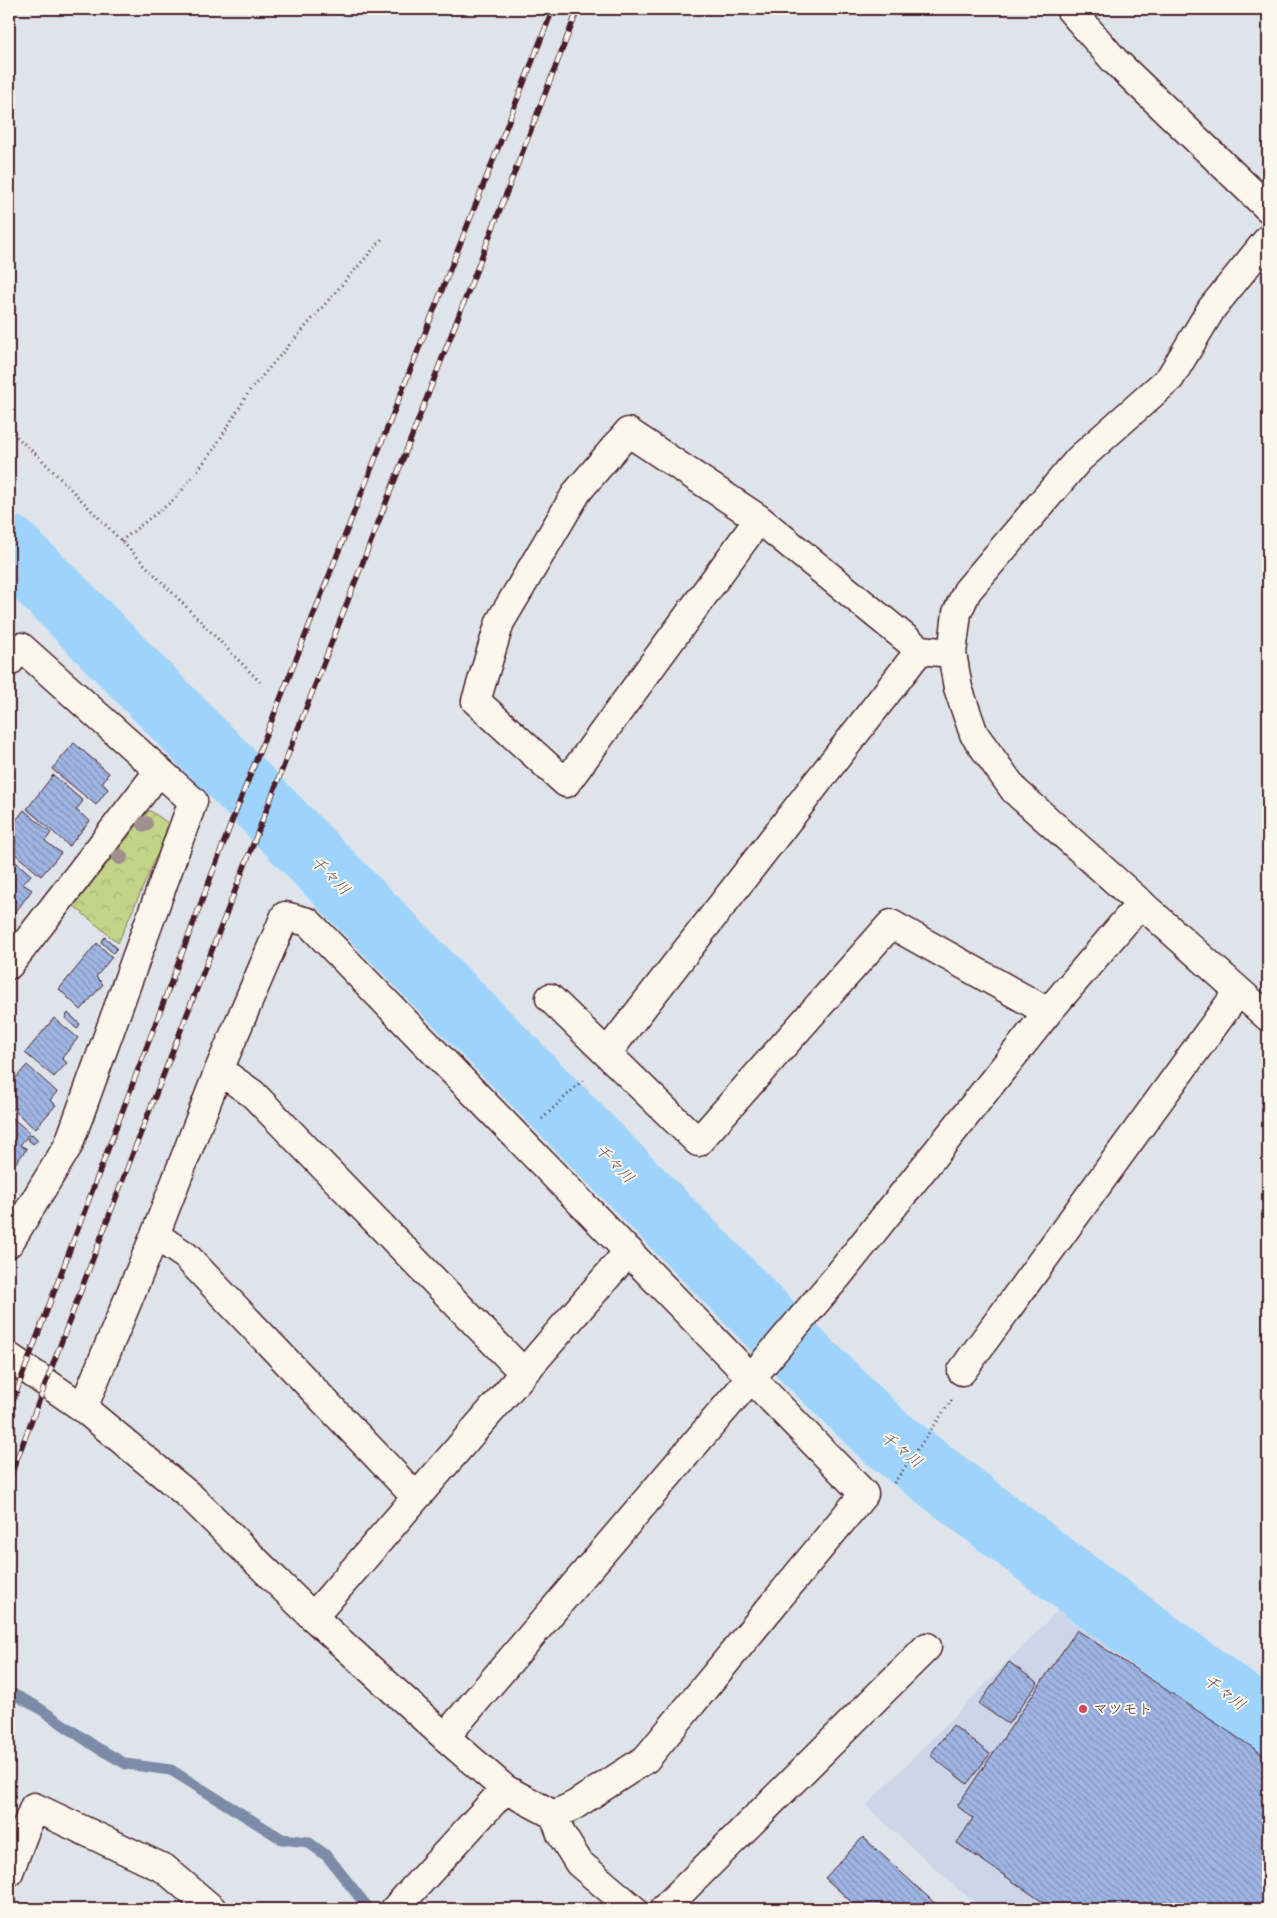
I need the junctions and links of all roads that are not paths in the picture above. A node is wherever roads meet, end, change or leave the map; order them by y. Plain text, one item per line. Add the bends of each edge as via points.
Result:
1 (1070, 9) edge
2 (1268, 208) edge
3 (1268, 239) edge
4 (759, 519) junction
5 (920, 650) junction
6 (952, 653) junction
7 (9, 662) edge
8 (159, 771) junction
9 (1141, 903) junction
10 (9, 965) edge
11 (1238, 992) junction
12 (550, 998) dead end
13 (1048, 1012) junction
14 (1267, 1014) edge
15 (599, 1063) junction
16 (219, 1070) junction
17 (155, 1235) junction
18 (9, 1242) edge
19 (629, 1251) junction
20 (9, 1357) edge
21 (758, 1370) junction
22 (962, 1371) road end
23 (523, 1372) junction
24 (84, 1408) junction
25 (416, 1497) junction
26 (313, 1617) junction
27 (926, 1647) dead end
28 (445, 1737) junction
29 (505, 1789) junction
30 (554, 1815) junction
31 (9, 1872) edge
32 (196, 1904) edge
33 (403, 1906) edge
34 (633, 1909) edge
35 (664, 1909) edge

1 - 2 street via 1114,60
3 - 6 street via 1212,308 1170,378 1079,459 967,590 956,613
4 - 4 street via 628,432 576,492 500,622 476,701 566,783
4 - 5 street
5 - 6 street
5 - 15 street
6 - 9 street via 958,688 974,734 1015,790
7 - 8 street via 21,647
8 - 10 street
8 - 18 street via 193,801 68,1146
9 - 11 street
9 - 13 street
11 - 14 street
11 - 22 street
12 - 15 street
13 - 15 street via 891,924 698,1142
13 - 21 street via 837,1277
16 - 17 street
16 - 19 street via 285,916 308,922
16 - 23 street via 253,1094
17 - 24 street
17 - 25 street via 186,1256
19 - 21 street
19 - 23 street
20 - 24 street
21 - 28 street
21 - 30 street via 864,1494 646,1759
23 - 25 street
24 - 26 street via 192,1498
25 - 26 street
26 - 28 street
27 - 35 street
28 - 29 street
29 - 30 street
29 - 33 street
30 - 34 street via 579,1864
31 - 32 street via 34,1807 165,1869

